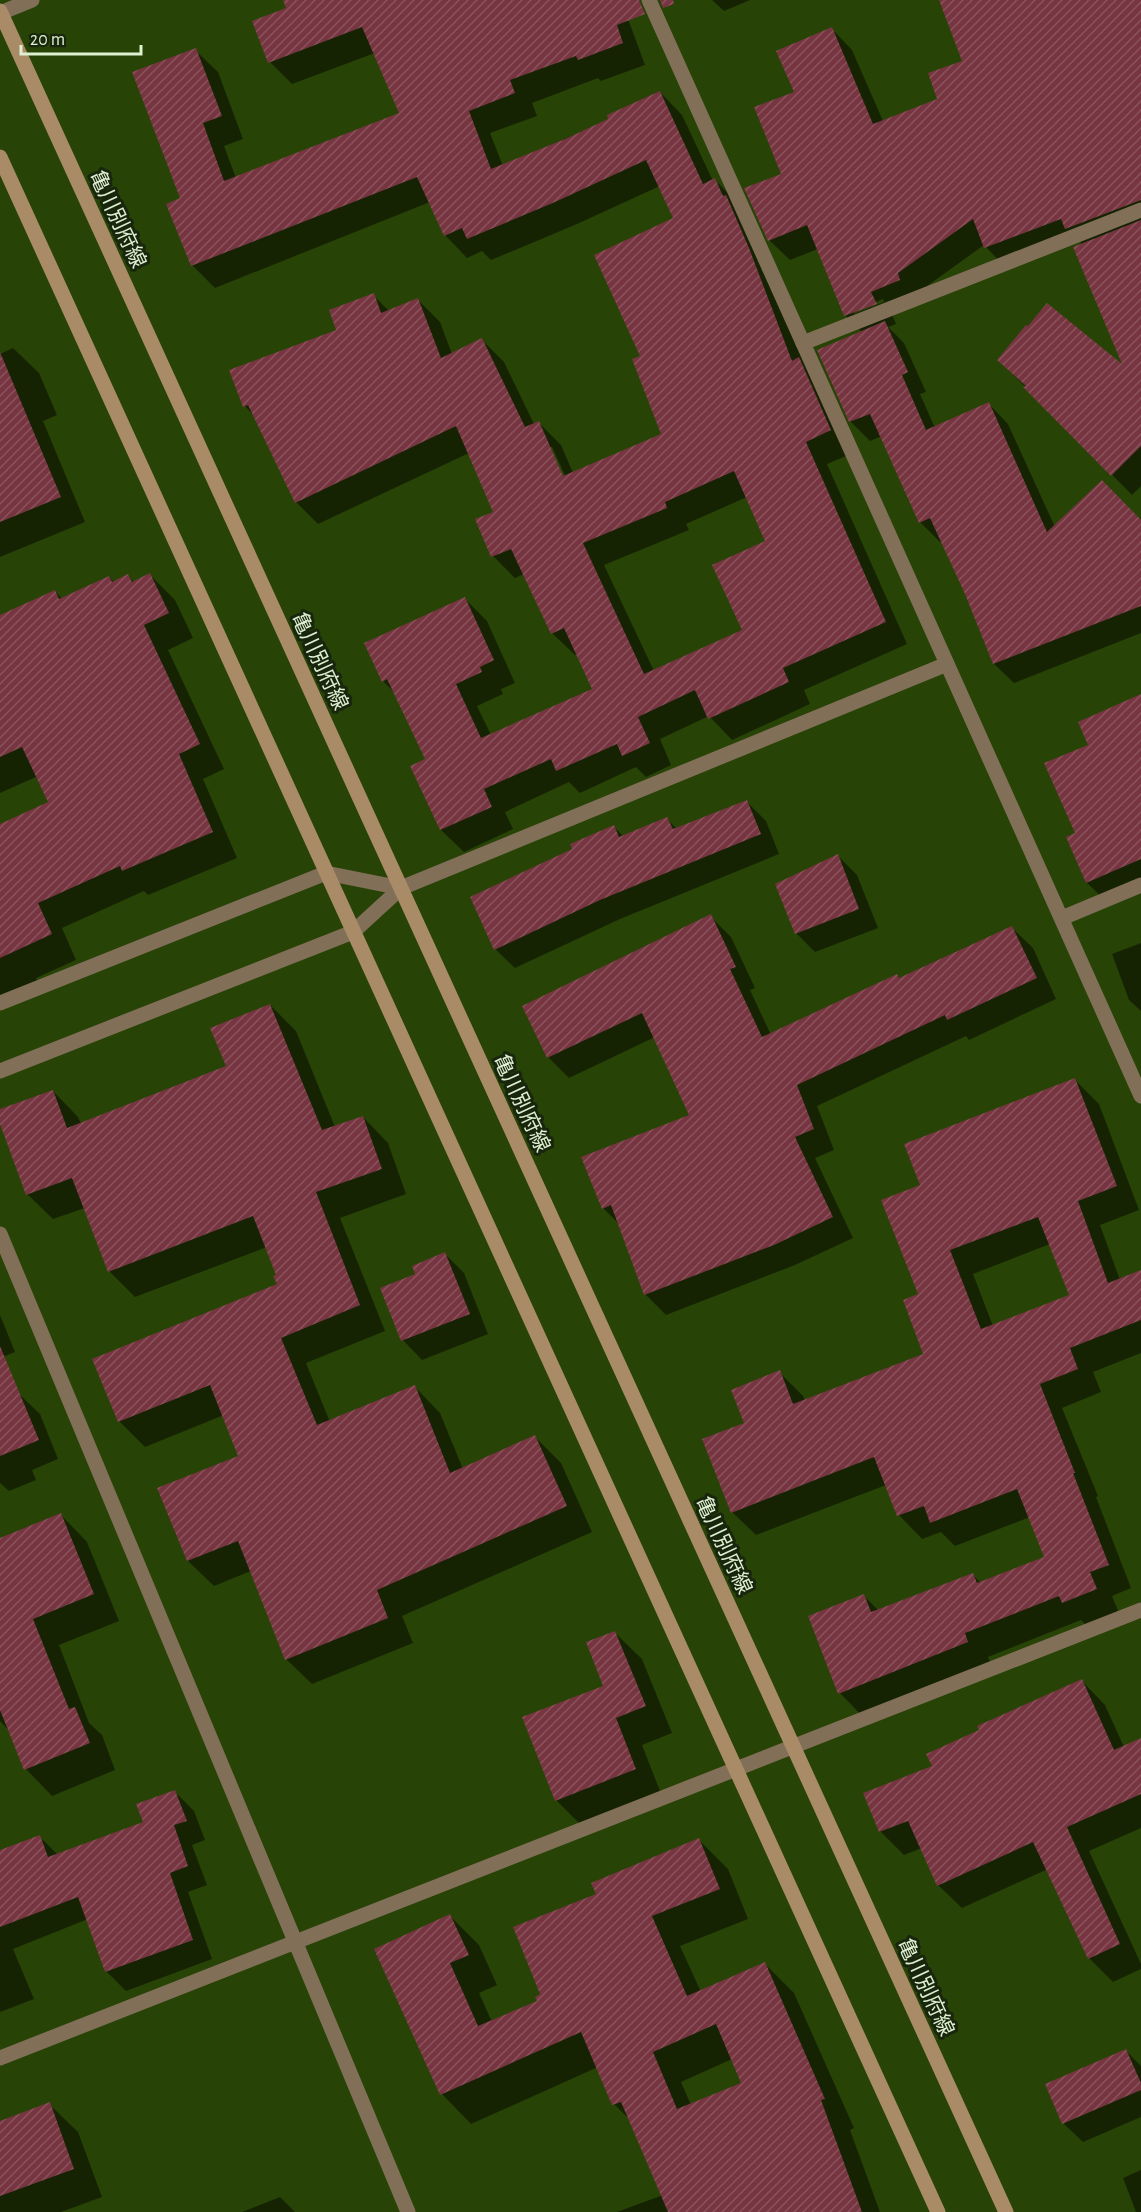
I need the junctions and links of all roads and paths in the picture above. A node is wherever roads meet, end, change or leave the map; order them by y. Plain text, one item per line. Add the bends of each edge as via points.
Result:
1 (32, 0) edge
2 (650, 0) edge
3 (0, 12) edge
4 (0, 157) edge
5 (1141, 210) edge
6 (803, 343) junction
7 (947, 664) junction
8 (327, 873) junction
9 (1141, 885) edge
10 (401, 888) junction
11 (1062, 918) junction
12 (353, 932) junction
13 (0, 1003) edge
14 (0, 1071) edge
15 (1141, 1096) edge
16 (0, 1234) edge
17 (1141, 1610) edge
18 (793, 1746) junction
19 (736, 1769) junction
20 (295, 1942) junction
21 (0, 2058) edge
22 (408, 2212) edge
23 (938, 2212) edge
24 (1006, 2212) edge

1 - 3 street
2 - 6 street
3 - 10 main road, 亀川別府線
4 - 8 main road
5 - 6 street
6 - 7 street
7 - 10 street
7 - 11 street
8 - 10 street
8 - 12 main road
8 - 13 street
9 - 11 street
10 - 12 street
10 - 18 main road, 亀川別府線
11 - 15 street
12 - 14 street
12 - 19 main road
16 - 20 street
17 - 18 street
18 - 19 street
18 - 24 main road, 亀川別府線
19 - 20 street
19 - 23 main road
20 - 21 street
20 - 22 street

